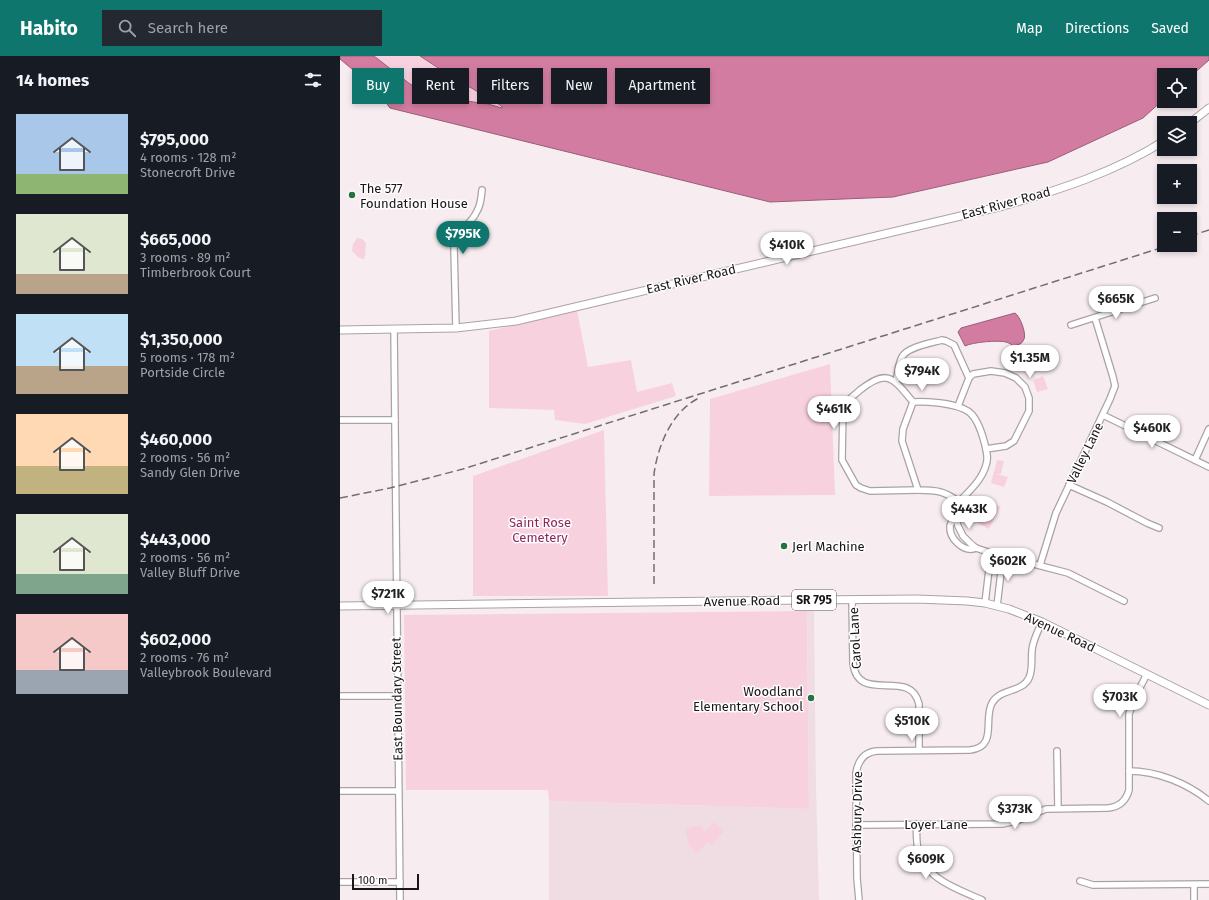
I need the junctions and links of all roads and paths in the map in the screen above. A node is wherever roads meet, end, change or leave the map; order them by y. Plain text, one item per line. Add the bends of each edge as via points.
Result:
1 (1209, 108) edge
2 (1197, 117) edge
3 (1157, 145) edge
4 (482, 190) dead end
5 (1154, 298) dead end
6 (1095, 318) junction
7 (1071, 325) dead end
8 (456, 328) junction
9 (340, 330) edge
10 (394, 330) junction
11 (969, 378) junction
12 (896, 382) junction
13 (912, 402) junction
14 (958, 406) junction
15 (1103, 415) junction
16 (340, 420) edge
17 (395, 420) junction
18 (1209, 429) edge
19 (986, 449) junction
20 (1195, 460) junction
21 (1209, 467) edge
22 (1070, 485) junction
23 (918, 490) junction
24 (959, 502) junction
25 (1159, 528) dead end
26 (991, 552) junction
27 (1003, 555) junction
28 (1040, 565) junction
29 (852, 600) junction
30 (1124, 601) dead end
31 (985, 603) junction
32 (396, 605) junction
33 (340, 606) edge
34 (997, 606) junction
35 (1042, 622) junction
36 (1147, 674) junction
37 (340, 696) edge
38 (397, 696) junction
39 (1209, 705) edge
40 (920, 750) junction
41 (1057, 751) dead end
42 (1129, 771) junction
43 (340, 791) edge
44 (398, 791) junction
45 (1209, 801) edge
46 (1058, 808) junction
47 (916, 824) junction
48 (856, 825) junction
49 (340, 882) edge
50 (400, 882) junction
51 (1080, 882) dead end
52 (1209, 884) edge
53 (1194, 885) junction
54 (400, 900) edge
55 (859, 900) edge
56 (982, 900) edge
57 (1194, 900) edge

1 - 2 main road
3 - 8 main road, East River Road via 1093,176 1003,206 516,320
4 - 8 street via 477,213 460,231 455,242
5 - 6 street
6 - 7 street
6 - 15 street, Valley Lane via 1114,384 1113,393
8 - 10 main road, East River Road
9 - 10 main road, East River Road
10 - 17 street, East Boundary Street
11 - 12 street via 954,345 942,340 904,354
11 - 14 street
11 - 19 street via 973,374 991,371 1012,375 1021,382 1029,398 1029,410 1014,441 1006,446
12 - 13 street
12 - 23 street via 886,378 875,379 844,405 842,460 856,485 861,488 870,491
13 - 14 street
13 - 23 street via 903,429 902,441
14 - 19 street via 969,412 976,421 981,429
15 - 20 street
15 - 22 street, Valley Lane
16 - 17 street
17 - 32 street, East Boundary Street
18 - 20 street
19 - 24 street via 986,465 982,474
20 - 21 street
22 - 25 street
22 - 28 street, Valley Lane via 1052,526
23 - 24 street via 937,490
24 - 26 street via 956,519 967,542 976,548
26 - 27 street
26 - 31 street
27 - 28 street
27 - 34 street
28 - 30 street via 1068,573
29 - 31 main road, Avenue Road / SR 795 via 944,599
29 - 32 main road, Avenue Road / SR 795
29 - 40 street, Carol Lane via 855,673 867,684 901,686 908,688 915,695 919,707
31 - 34 main road, Avenue Road / SR 795
32 - 33 main road, SR 795
32 - 38 street, East Boundary Street
34 - 35 main road, Avenue Road / SR 795
35 - 36 main road, Avenue Road / SR 795
35 - 40 street, Ashbury Drive via 1033,645 1030,676 1023,685 994,700 990,710 988,737 982,745 970,750
36 - 39 main road, Avenue Road / SR 795
36 - 42 street, Loyer Lane via 1129,714
37 - 38 street
38 - 44 street, East Boundary Street
40 - 48 street, Ashbury Drive via 873,751 861,759 856,773
41 - 46 street
42 - 45 street via 1161,775 1199,793
42 - 46 street, Loyer Lane via 1128,793 1117,806
43 - 44 street
44 - 50 street, East Boundary Street
46 - 47 street, Loyer Lane via 1046,809 1002,824
47 - 48 street, Loyer Lane
47 - 56 street via 920,857 928,869 942,880
48 - 55 street, Ashbury Drive via 856,878
49 - 50 street
50 - 54 street, East Boundary Street
51 - 53 street via 1093,885
52 - 53 street
53 - 57 street

